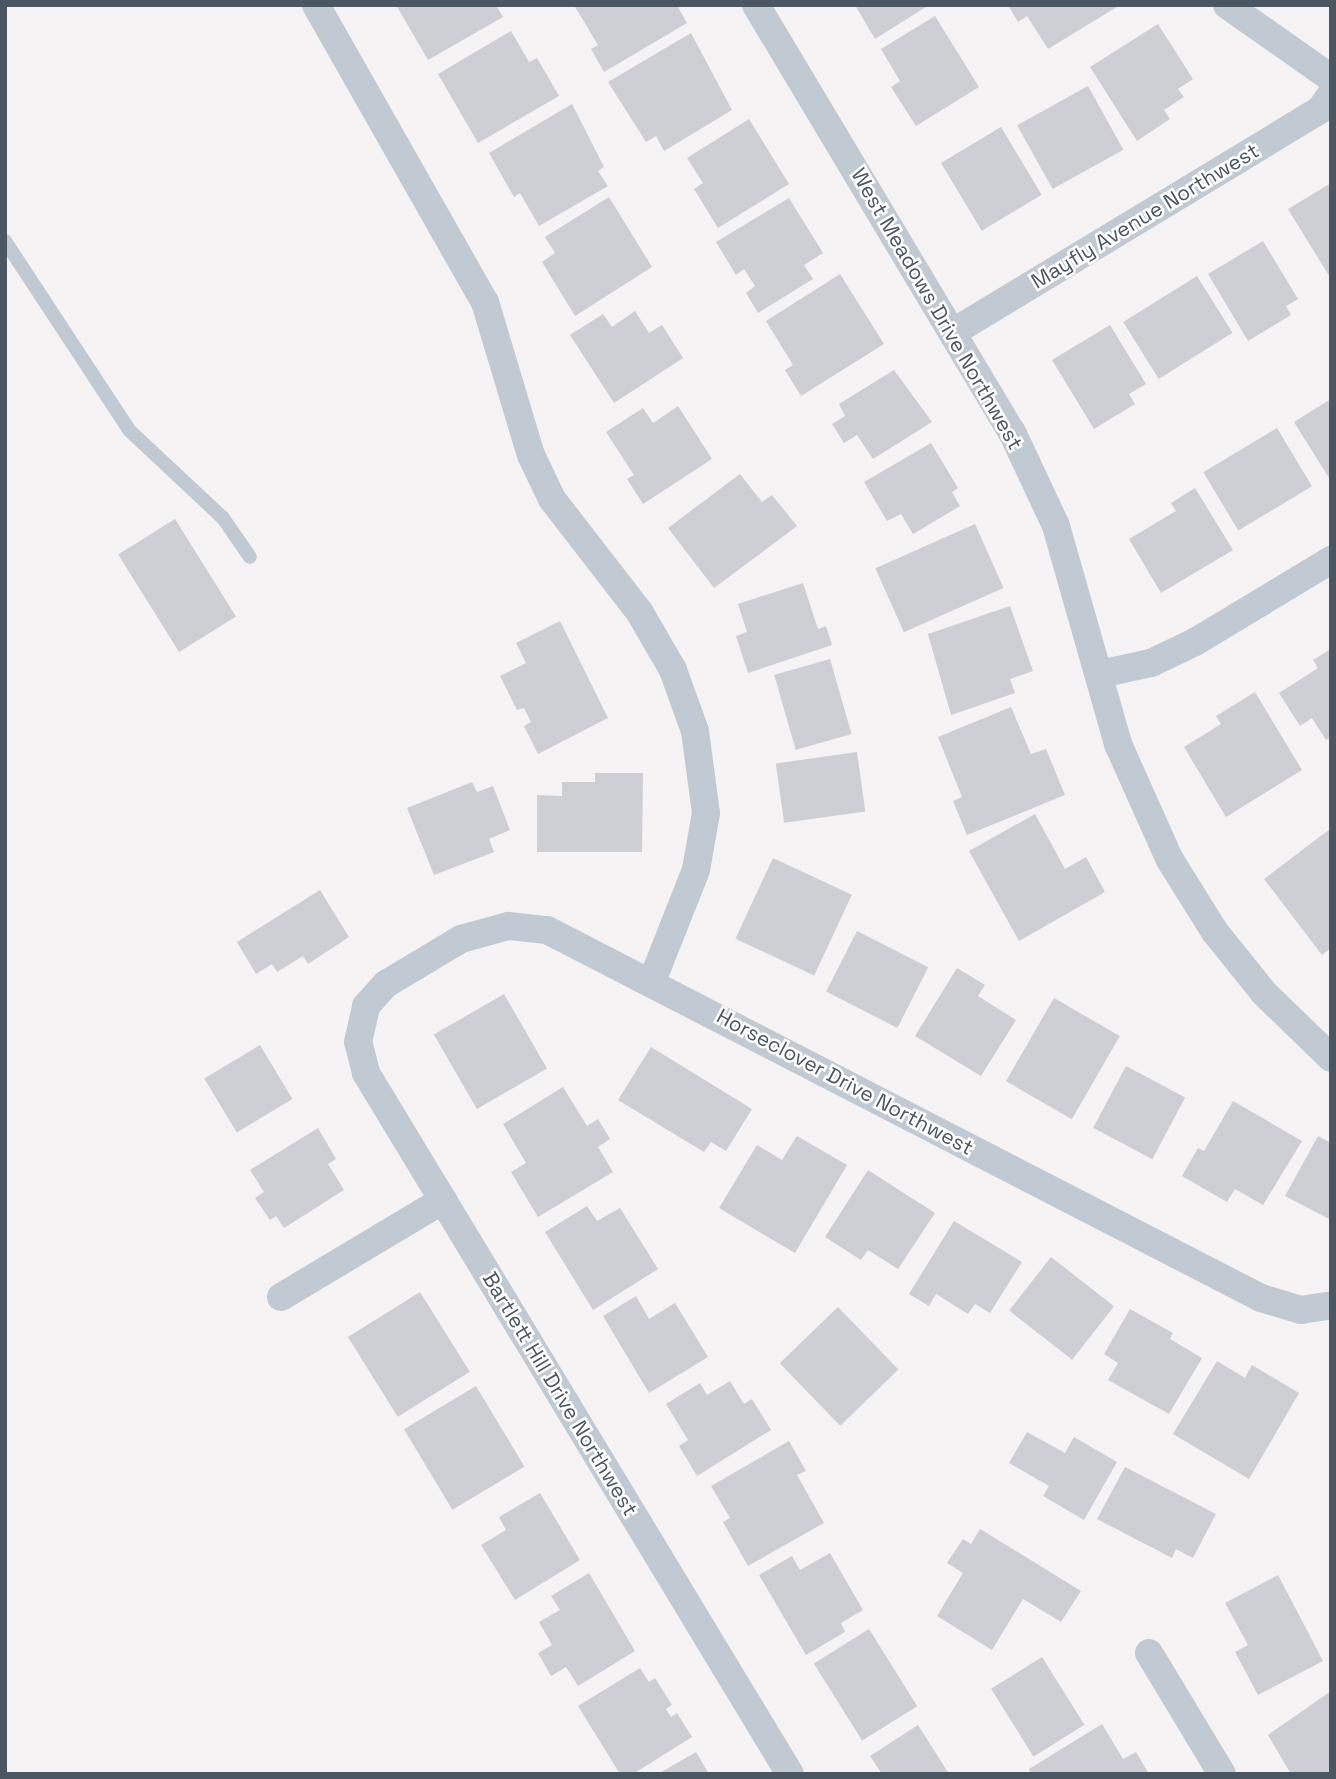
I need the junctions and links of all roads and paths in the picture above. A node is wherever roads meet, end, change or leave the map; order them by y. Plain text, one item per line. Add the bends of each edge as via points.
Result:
1 (316, 5) edge
2 (756, 5) edge
3 (1227, 5) edge
4 (1331, 78) edge
5 (1331, 94) edge
6 (5, 241) edge
7 (954, 331) junction
8 (250, 558) dead end
9 (1331, 560) edge
10 (1100, 674) junction
11 (652, 981) junction
12 (366, 1006) joint
13 (1330, 1056) edge
14 (443, 1200) junction
15 (281, 1297) dead end
16 (1331, 1306) edge
17 (1149, 1653) dead end
18 (790, 1774) edge
19 (1222, 1774) edge

1 - 11 street via 485,302 531,455 552,499 640,613 673,670 695,731 704,825 696,870 678,925
2 - 7 street, West Meadows Drive Northwest
3 - 4 street
5 - 7 street, Mayfly Avenue Northwest via 1320,110
6 - 8 lane via 130,431 223,519
7 - 10 street, West Meadows Drive Northwest via 1012,432 1056,526
9 - 10 street via 1195,642 1151,663
10 - 13 street, West Meadows Drive Northwest via 1118,744 1170,860 1215,932 1264,993
11 - 12 street, Horseclover Drive Northwest via 547,930 508,926 461,939 386,984
11 - 16 street, Horseclover Drive Northwest via 1261,1298 1301,1310
12 - 14 street, Bartlett Hill Drive Northwest via 358,1042 366,1073
14 - 15 street
14 - 18 street, Bartlett Hill Drive Northwest
17 - 19 street

